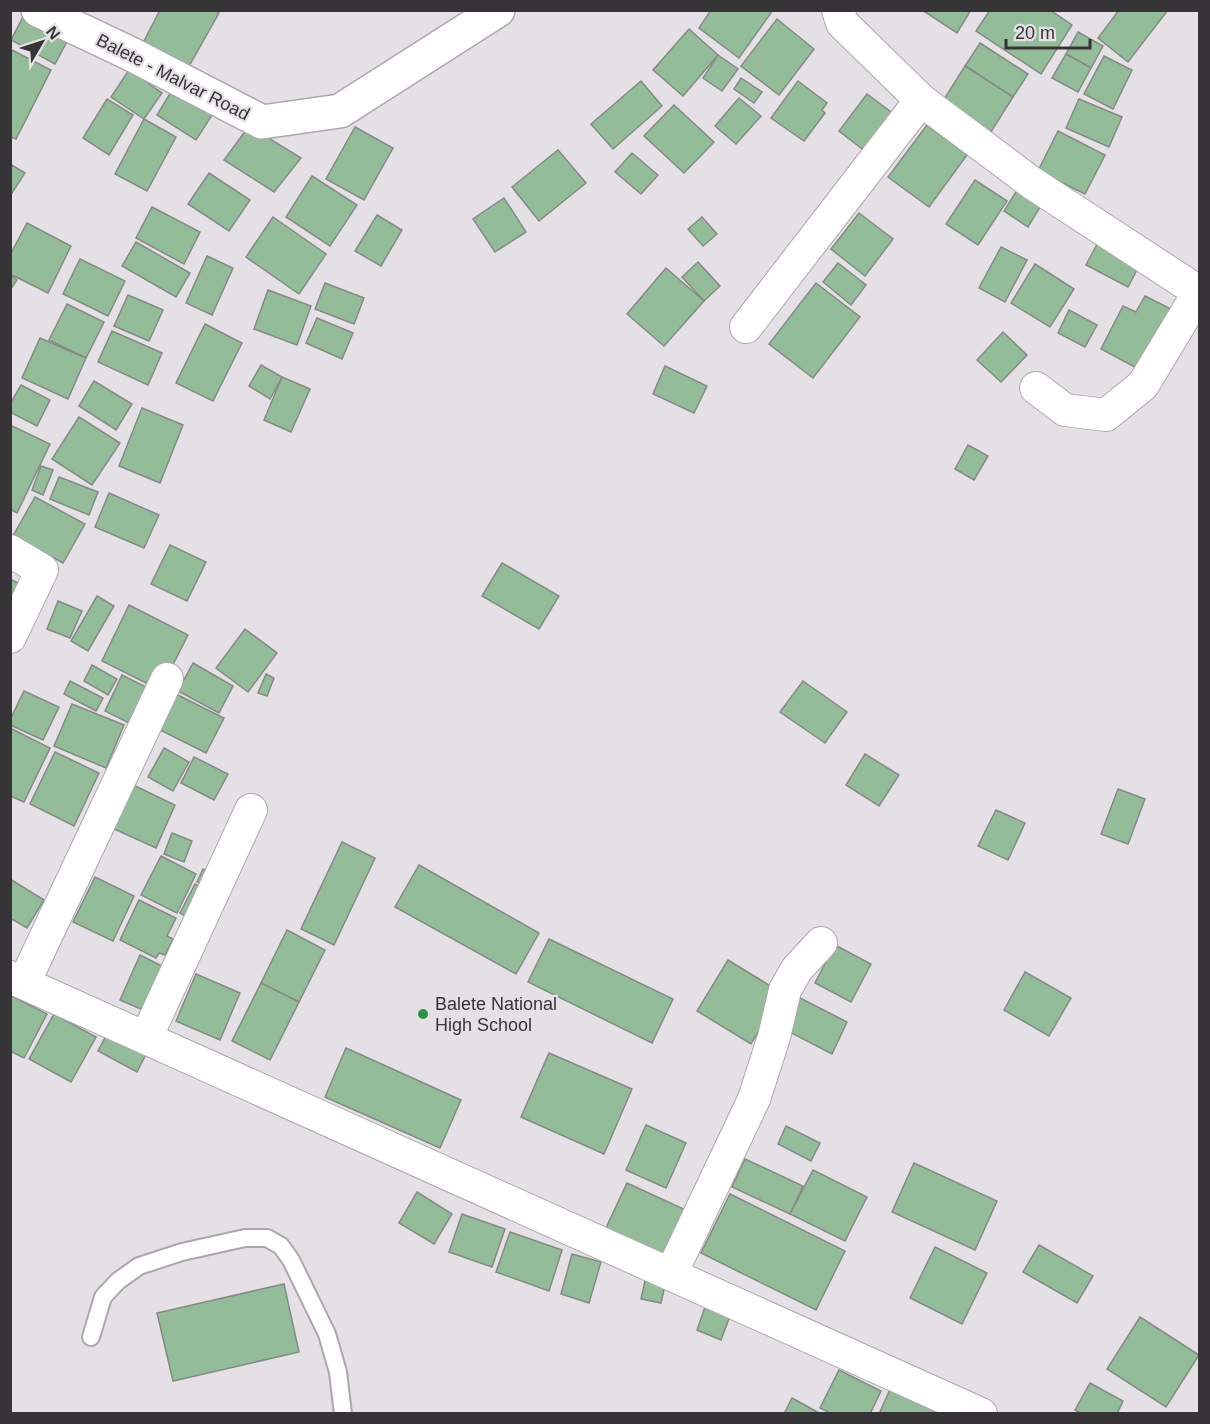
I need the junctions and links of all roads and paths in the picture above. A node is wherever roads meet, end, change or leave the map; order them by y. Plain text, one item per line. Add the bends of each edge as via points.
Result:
1 (38, 10) edge
2 (498, 10) edge
3 (838, 10) edge
4 (921, 100) junction
5 (746, 327) dead end
6 (1036, 388) dead end
7 (10, 551) edge
8 (10, 637) edge
9 (167, 679) dead end
10 (251, 810) dead end
11 (821, 943) dead end
12 (17, 980) edge
13 (146, 1038) junction
14 (671, 1274) junction
15 (91, 1336) dead end
16 (344, 1413) edge
17 (981, 1413) edge

1 - 2 main road, Balete - Malvar Road via 129,52 262,122 340,111
3 - 4 street via 842,22
4 - 5 street
4 - 6 street via 1032,183 1199,292 1143,385 1106,415 1065,410
7 - 8 street via 42,570
9 - 12 street
10 - 13 street
11 - 14 street via 797,969 786,990 754,1099
12 - 13 street
13 - 14 street
14 - 17 street
15 - 16 lane via 103,1298 139,1266 245,1238 267,1238 281,1246 291,1260 327,1334

